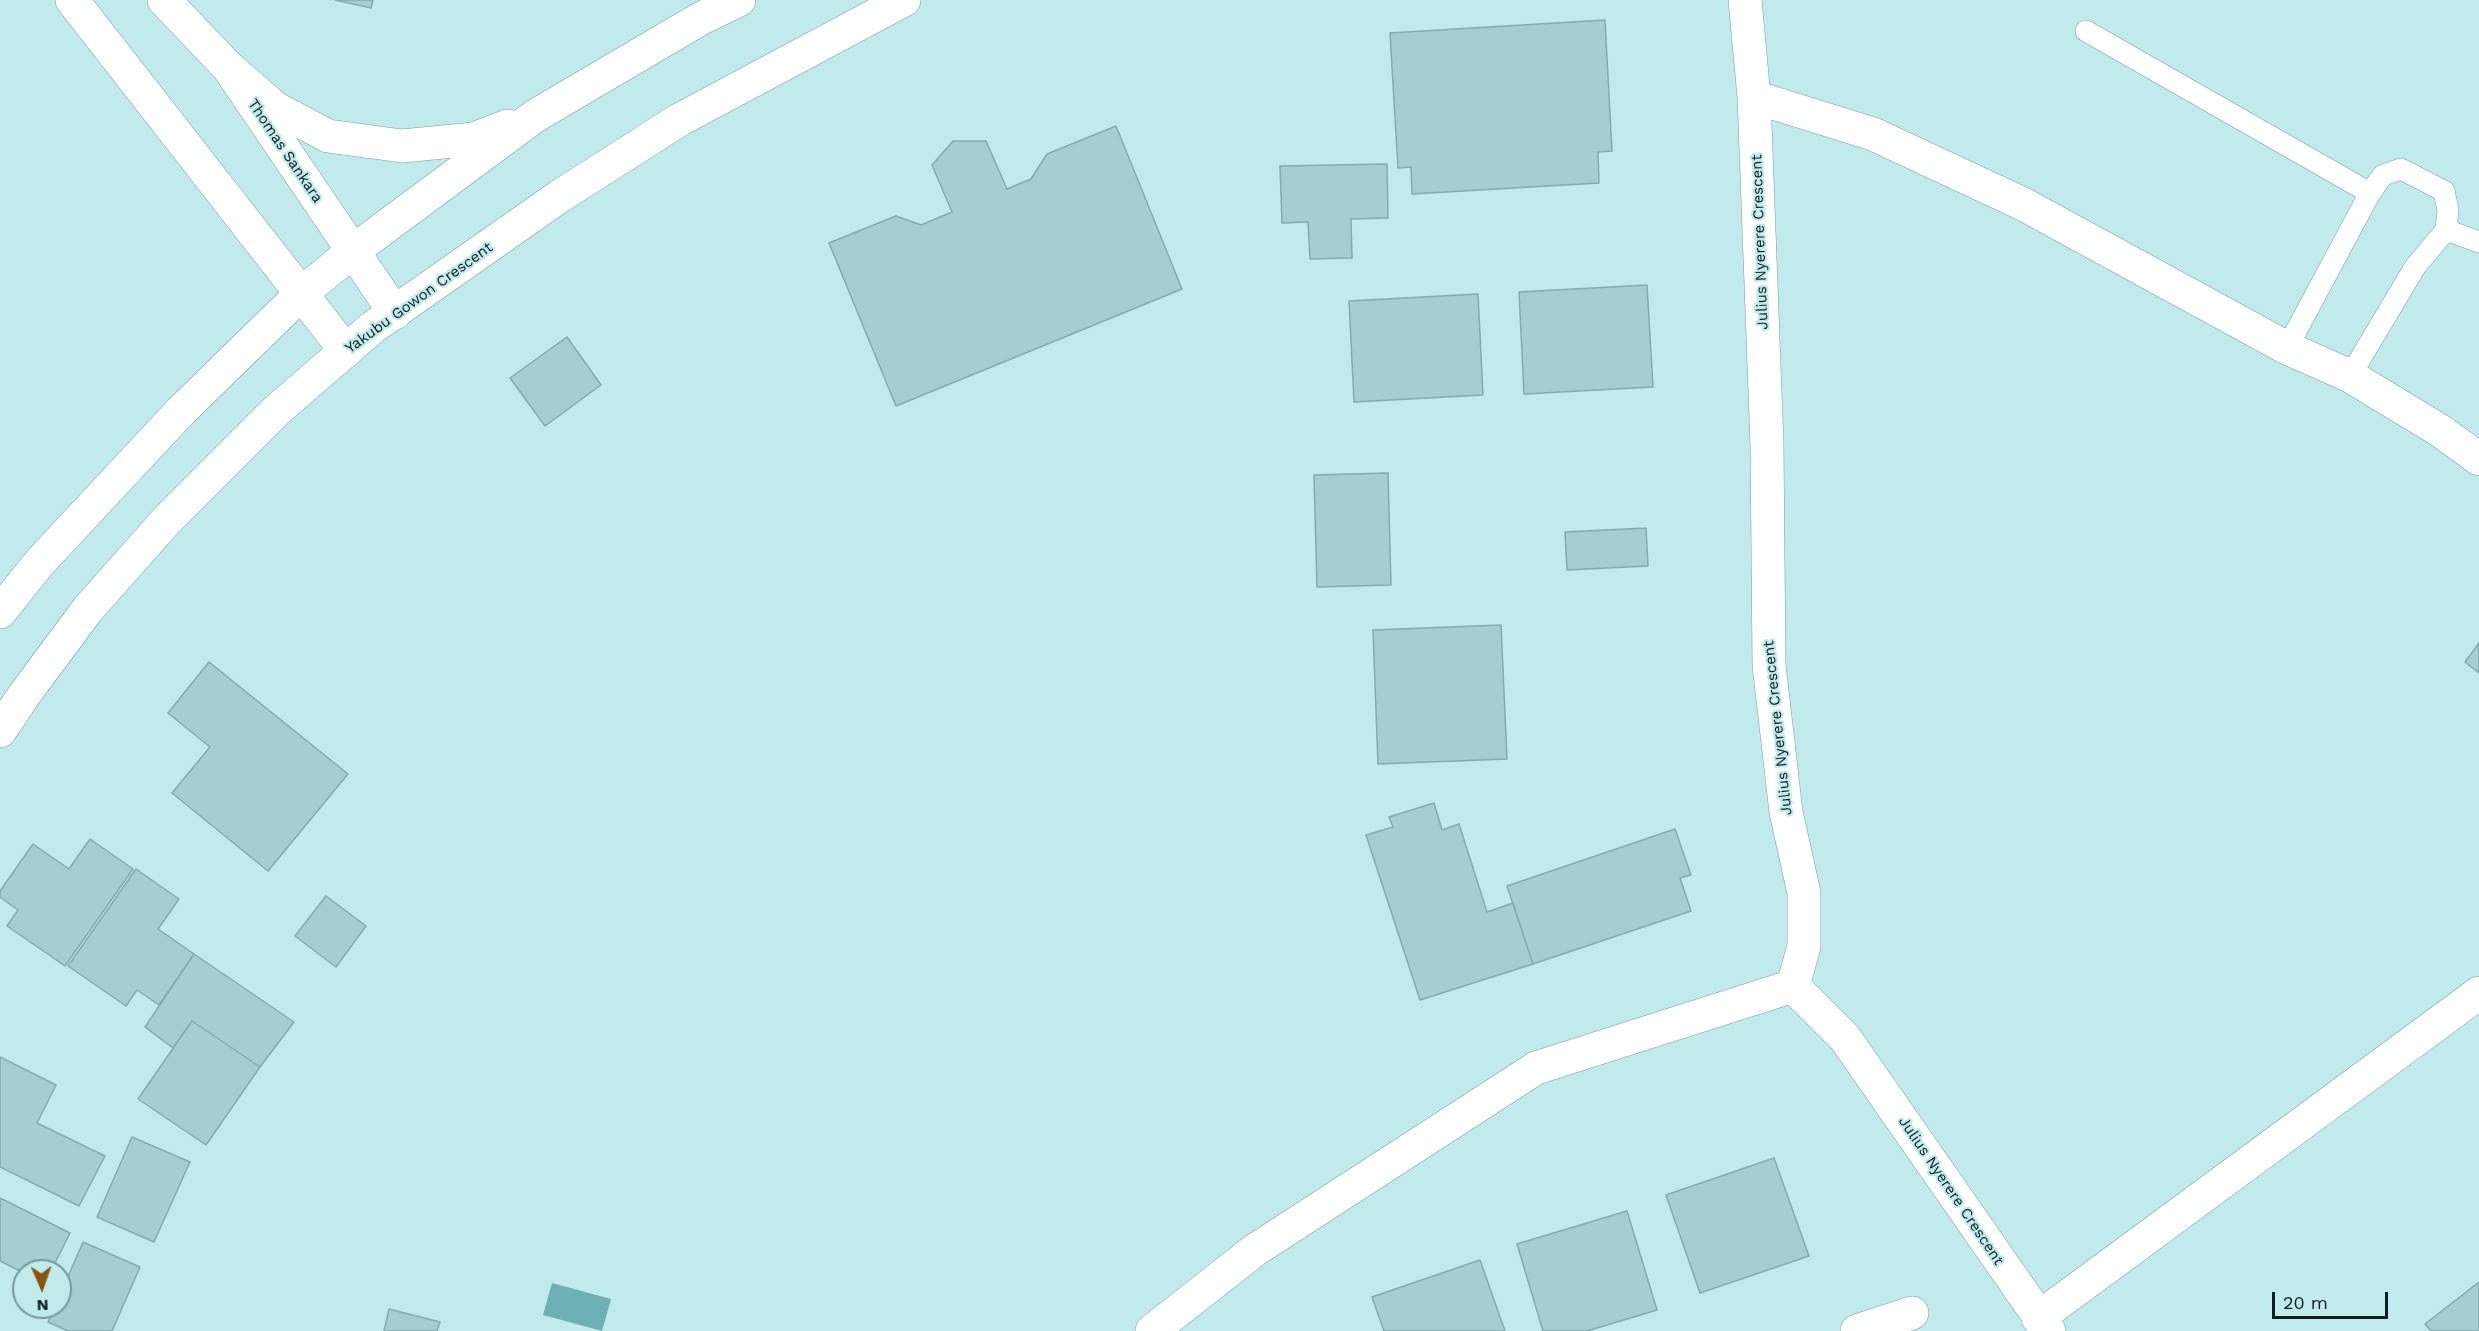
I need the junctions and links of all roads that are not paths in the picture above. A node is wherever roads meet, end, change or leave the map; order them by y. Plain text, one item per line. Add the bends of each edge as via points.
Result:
1 (72, 0) edge
2 (164, 0) edge
3 (739, 0) edge
4 (904, 0) edge
5 (1745, 0) edge
6 (2086, 31) dead end
7 (228, 67) junction
8 (1754, 97) junction
9 (535, 116) junction
10 (2370, 193) junction
11 (2446, 230) junction
12 (2479, 242) edge
13 (353, 251) junction
14 (301, 294) junction
15 (395, 313) junction
16 (2287, 348) junction
17 (346, 351) junction
18 (2350, 376) junction
19 (2479, 459) edge
20 (0, 612) edge
21 (0, 731) edge
22 (1793, 986) junction
23 (2479, 993) edge
24 (1912, 1313) dead end
25 (2043, 1325) edge
26 (1152, 1331) edge
27 (1857, 1331) edge

1 - 14 street
2 - 7 street, Thomas Sankara
3 - 9 street
4 - 15 street, Yakubu Gowon Crescent via 679,120 560,196
5 - 8 street, Julius Nyerere Crescent
6 - 10 lane
7 - 9 street via 275,108 328,136 402,147 474,139
7 - 13 street, Thomas Sankara
8 - 16 street via 1873,134 2012,199
8 - 22 street, Julius Nyerere Crescent via 1767,445 1769,665 1786,812 1804,893 1804,946
9 - 13 street
10 - 11 lane via 2383,174 2401,170 2444,191 2448,210
10 - 16 lane
11 - 12 lane
11 - 18 lane via 2415,267
13 - 14 street
13 - 15 street, Thomas Sankara
14 - 17 street
14 - 20 street via 180,412 40,562
15 - 17 street, Yakubu Gowon Crescent
16 - 18 street
17 - 21 street, Yakubu Gowon Crescent via 276,411 166,520 88,609
18 - 19 street
22 - 25 street, Julius Nyerere Crescent via 1845,1038
22 - 26 street via 1536,1068 1255,1250
23 - 25 street
24 - 27 street

